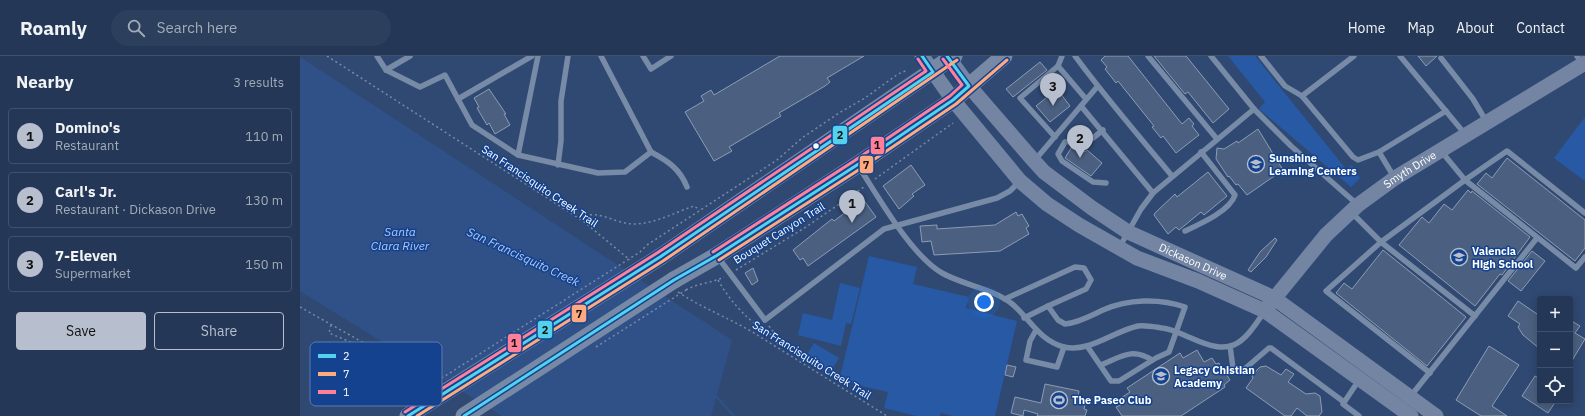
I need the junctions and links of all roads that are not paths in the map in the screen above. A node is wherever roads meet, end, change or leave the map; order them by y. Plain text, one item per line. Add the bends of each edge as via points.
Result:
1 (377, 56) edge
2 (408, 56) edge
3 (532, 56) edge
4 (538, 56) edge
5 (568, 56) edge
6 (601, 56) edge
7 (643, 56) edge
8 (671, 56) edge
9 (922, 56) edge
10 (1004, 56) edge
11 (1062, 56) edge
12 (1075, 56) edge
13 (1148, 56) edge
14 (1211, 56) edge
15 (1261, 56) edge
16 (1354, 56) edge
17 (1400, 56) edge
18 (950, 57) edge
19 (1441, 58) dead end
20 (1581, 61) edge
21 (1058, 66) junction
22 (386, 70) junction
23 (933, 72) junction
24 (969, 86) junction
25 (1097, 87) junction
26 (1302, 96) junction
27 (458, 99) junction
28 (1086, 99) junction
29 (953, 100) junction
30 (1081, 106) junction
31 (1254, 109) junction
32 (1446, 111) junction
33 (1487, 123) junction
34 (1103, 130) junction
35 (1467, 136) junction
36 (1055, 137) junction
37 (1217, 139) junction
38 (1441, 151) junction
39 (651, 152) junction
40 (1201, 152) junction
41 (1379, 152) junction
42 (518, 155) junction
43 (1034, 161) junction
44 (558, 165) junction
45 (857, 165) junction
46 (1172, 176) junction
47 (1395, 178) junction
48 (1465, 180) junction
49 (1020, 181) junction
50 (1106, 183) dead end
51 (687, 187) dead end
52 (1153, 193) junction
53 (1354, 208) junction
54 (1585, 214) edge
55 (898, 225) junction
56 (1185, 231) dead end
57 (1128, 232) junction
58 (1537, 238) junction
59 (1381, 242) junction
60 (1119, 248) junction
61 (716, 256) junction
62 (1585, 257) edge
63 (1274, 298) junction
64 (1005, 300) junction
65 (1048, 306) junction
66 (1265, 311) junction
67 (1475, 316) junction
68 (1024, 318) junction
69 (1036, 330) junction
70 (1177, 332) junction
71 (1087, 346) junction
72 (1230, 346) junction
73 (1064, 347) junction
74 (1152, 360) junction
75 (1101, 365) junction
76 (1430, 373) junction
77 (1360, 378) junction
78 (442, 386) edge
79 (1410, 397) junction
80 (1344, 402) junction
81 (464, 416) edge
82 (1359, 416) edge
83 (1411, 416) edge
84 (1436, 416) edge

1 - 22 lane
2 - 22 lane
3 - 27 lane
4 - 42 lane
5 - 44 lane via 561,101
6 - 39 lane
7 - 8 lane via 651,68
9 - 23 street, Dickason Drive
10 - 24 main road
11 - 21 lane
12 - 25 lane
13 - 37 lane
14 - 31 lane
15 - 26 lane via 1285,86
16 - 26 lane
17 - 32 lane
18 - 23 main road
18 - 24 street, Dickason Drive
19 - 33 lane via 1473,99
20 - 33 street, Smyth Drive
21 - 28 lane
21 - 36 lane via 1020,98
22 - 27 lane via 420,87 445,75
23 - 29 street, Dickason Drive
23 - 78 main road, bridge via 660,257
24 - 29 main road
24 - 43 street, Dickason Drive
25 - 28 lane
25 - 46 lane
26 - 41 lane via 1353,157 1358,160 1364,159
27 - 42 lane via 472,125
28 - 30 lane
29 - 45 main road
29 - 49 street, Dickason Drive
30 - 34 lane
30 - 36 lane
31 - 37 lane
31 - 53 lane
32 - 35 lane
32 - 41 lane
33 - 35 street, Smyth Drive
34 - 50 lane via 1093,138 1065,142 1058,154 1062,161 1093,182
34 - 52 lane
35 - 38 street, Smyth Drive
36 - 43 lane
37 - 40 lane
38 - 47 street, Smyth Drive
38 - 48 lane
39 - 44 lane via 625,172 598,173
39 - 51 lane via 666,159 682,173
40 - 46 lane
40 - 56 lane via 1235,194 1233,200 1214,217
41 - 47 lane
42 - 44 lane
43 - 57 street, Dickason Drive via 1044,172
45 - 55 lane
45 - 61 main road
46 - 52 lane
47 - 53 street, Smyth Drive
48 - 54 lane via 1507,151
48 - 58 lane
48 - 59 lane
49 - 55 lane via 1010,191 997,198
49 - 60 street, Dickason Drive via 1047,204
52 - 57 lane
53 - 59 lane
53 - 63 street, Smyth Drive via 1326,235
55 - 61 lane via 884,229 765,320
55 - 64 lane via 918,255 942,273
57 - 60 lane
57 - 63 street, Dickason Drive
58 - 62 lane via 1576,268
58 - 67 lane
59 - 67 lane
59 - 76 lane via 1326,291
60 - 66 street, Dickason Drive
61 - 81 main road, bridge via 677,286
63 - 66 street, Smyth Drive
63 - 79 street, Dickason Drive
64 - 65 lane via 1075,266 1084,268 1091,280 1090,285
64 - 68 lane
65 - 68 lane
65 - 70 lane via 1058,320 1066,324 1110,307 1129,303 1169,303 1185,307
66 - 72 lane via 1250,333 1237,345
66 - 77 street, Dickason Drive
67 - 76 lane
68 - 69 lane
69 - 73 lane via 1044,338
69 - 73 lane via 1030,341 1026,360 1057,367
70 - 71 lane via 1140,326
70 - 72 lane via 1221,348
70 - 74 lane via 1169,352
71 - 73 lane
71 - 75 lane
72 - 80 lane via 1233,368 1238,372 1272,348
74 - 75 lane via 1135,352
74 - 75 lane via 1117,382 1111,381
76 - 79 lane
77 - 80 lane
77 - 83 street, Dickason Drive
79 - 84 street, Dickason Drive
80 - 82 lane via 1344,405

